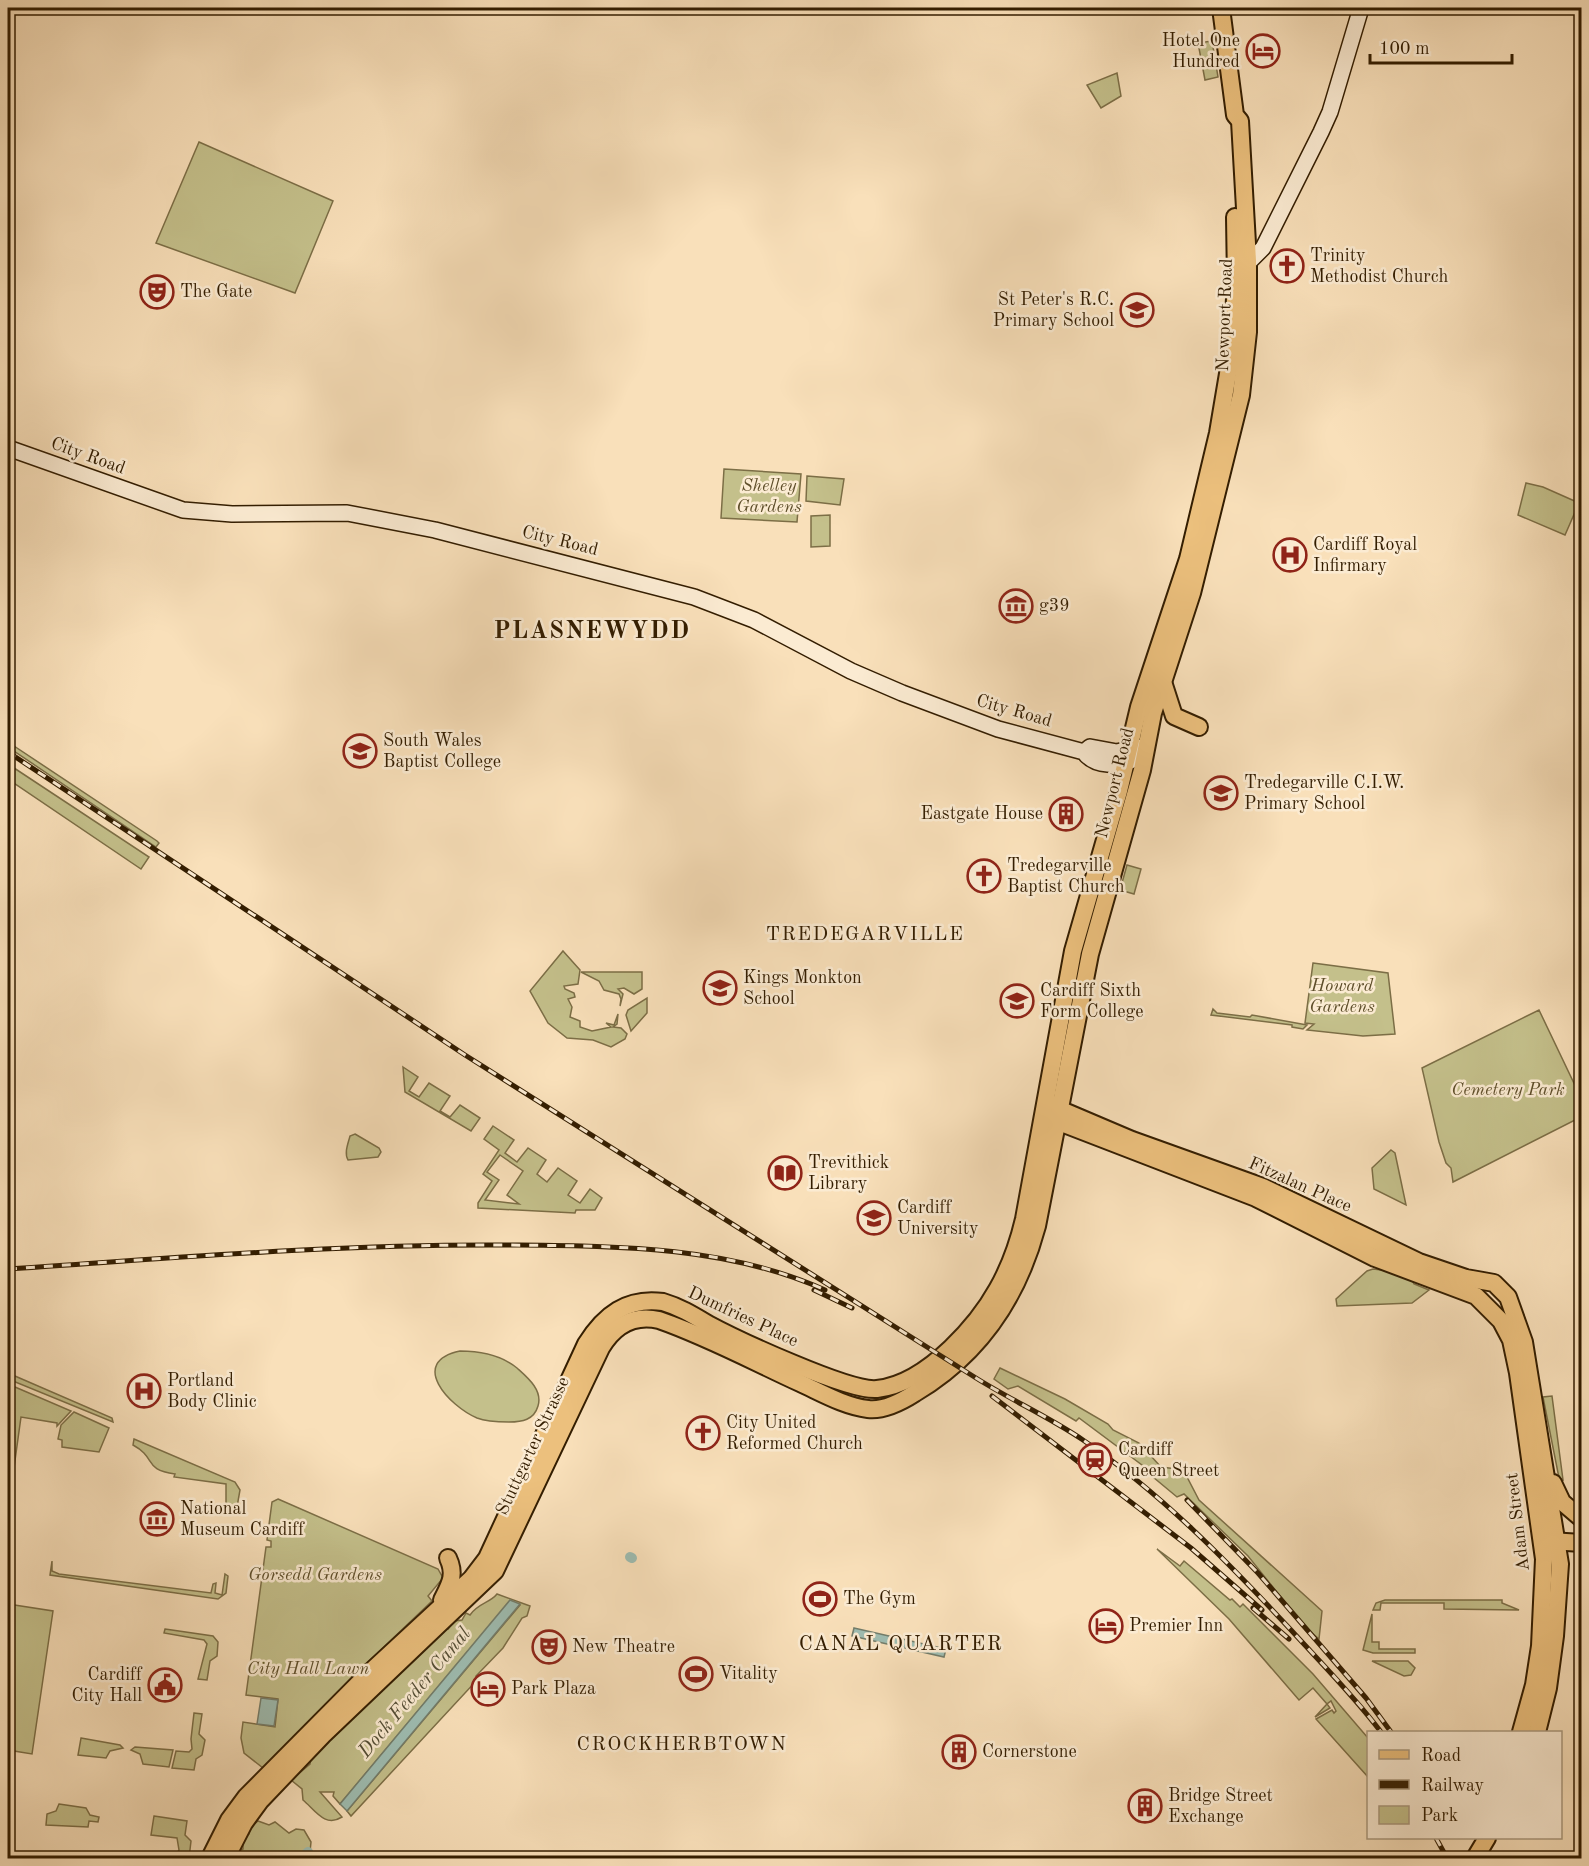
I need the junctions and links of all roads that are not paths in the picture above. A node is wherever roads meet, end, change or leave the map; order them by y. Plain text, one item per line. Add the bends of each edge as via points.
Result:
1 (1221, 8) edge
2 (1361, 8) edge
3 (1235, 115) junction
4 (1248, 261) junction
5 (1236, 281) junction
6 (8, 448) edge
7 (1164, 685) junction
8 (1199, 727) dead end
9 (1137, 752) junction
10 (1053, 1113) junction
11 (1464, 1293) joint
12 (1512, 1306) joint
13 (613, 1332) joint
14 (593, 1334) joint
15 (885, 1388) joint
16 (892, 1405) joint
17 (1547, 1468) junction
18 (1581, 1519) edge
19 (1581, 1527) edge
20 (1549, 1536) junction
21 (1581, 1543) edge
22 (448, 1558) dead end
23 (483, 1574) junction
24 (439, 1606) junction
25 (1521, 1731) edge
26 (1537, 1731) edge
27 (1486, 1839) edge
28 (210, 1858) edge
29 (226, 1858) edge
30 (1475, 1858) edge

1 - 3 main road, Newport Road
2 - 4 main road via 1330,112 1263,248
3 - 4 main road, Newport Road via 1242,133
3 - 5 main road, Newport Road via 1231,123
4 - 5 main road
4 - 7 main road, Newport Road via 1248,332 1240,395 1208,531
5 - 9 main road, Newport Road via 1232,350 1209,477 1188,558 1139,707
6 - 9 main road, City Road via 183,510 357,515 435,530 694,597 754,620 851,671 998,729 1084,752 1090,747
7 - 8 main road via 1173,714
7 - 9 main road, Newport Road
9 - 10 main road, Newport Road
9 - 10 main road, Newport Road via 1072,956
10 - 11 main road, Fitzalan Place via 1256,1198 1375,1258
10 - 12 main road, Fitzalan Place via 1263,1187 1419,1262 1494,1283
10 - 15 main road, Newport Road via 1019,1238 1001,1286 972,1326 936,1361 907,1380
10 - 16 main road, Newport Road via 1032,1245 1008,1302 960,1360 929,1385
11 - 20 main road, Adam Street via 1476,1296 1497,1317 1514,1349
12 - 17 main road, Adam Street via 1524,1342
13 - 16 main road, Dumfries Place via 632,1320 659,1320 846,1404 872,1410
13 - 23 main road, Stuttgarter Strasse via 601,1348 506,1551
14 - 15 main road, Dumfries Place via 620,1308 638,1301 663,1302 822,1375 868,1389
14 - 23 main road, Stuttgarter Strasse
17 - 18 main road via 1562,1502
17 - 20 main road, Adam Street
19 - 20 main road
20 - 21 main road
20 - 25 main road, Adam Street via 1540,1646
20 - 26 main road, Adam Street via 1560,1564 1548,1688
22 - 24 main road via 452,1579
23 - 24 main road
23 - 29 main road via 260,1801
24 - 28 main road via 246,1797
27 - 30 main road

